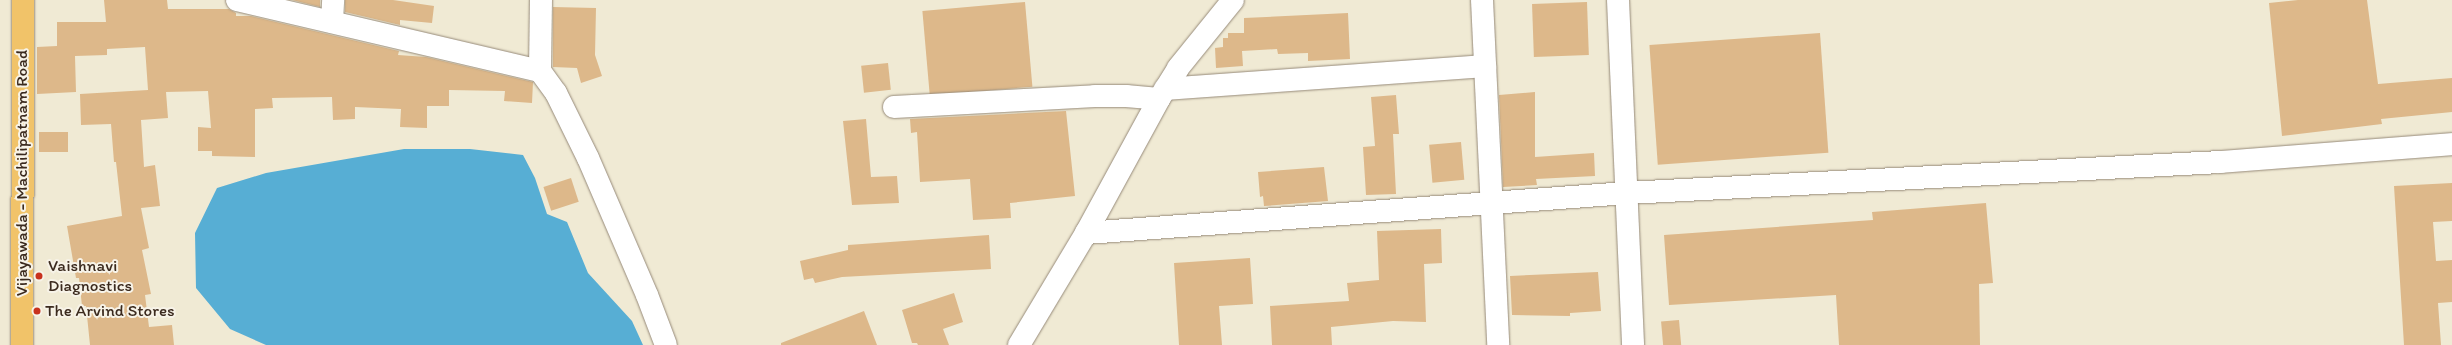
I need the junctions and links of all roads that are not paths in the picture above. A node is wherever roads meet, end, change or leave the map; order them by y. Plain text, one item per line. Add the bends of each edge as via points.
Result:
1 (23, 0) edge
2 (237, 0) edge
3 (333, 0) edge
4 (541, 0) edge
5 (1233, 0) edge
6 (1482, 0) edge
7 (1618, 0) edge
8 (332, 22) junction
9 (1485, 66) junction
10 (540, 71) junction
11 (1162, 94) junction
12 (894, 107) dead end
13 (2452, 144) edge
14 (1626, 193) junction
15 (1492, 204) junction
16 (1086, 233) junction
17 (22, 345) edge
18 (666, 345) edge
19 (1019, 345) edge
20 (1498, 345) edge
21 (1633, 345) edge

1 - 17 highway, Vijayawada - Machilipatnam Road
2 - 8 street
3 - 8 street
4 - 10 street
5 - 11 street via 1178,68
6 - 9 street
7 - 14 street
8 - 10 street
9 - 11 street
9 - 15 street
10 - 18 street via 556,93 588,158
11 - 12 street
11 - 16 street
13 - 14 street via 2220,162
14 - 15 street
14 - 21 street
15 - 16 street
15 - 20 street
16 - 19 street

